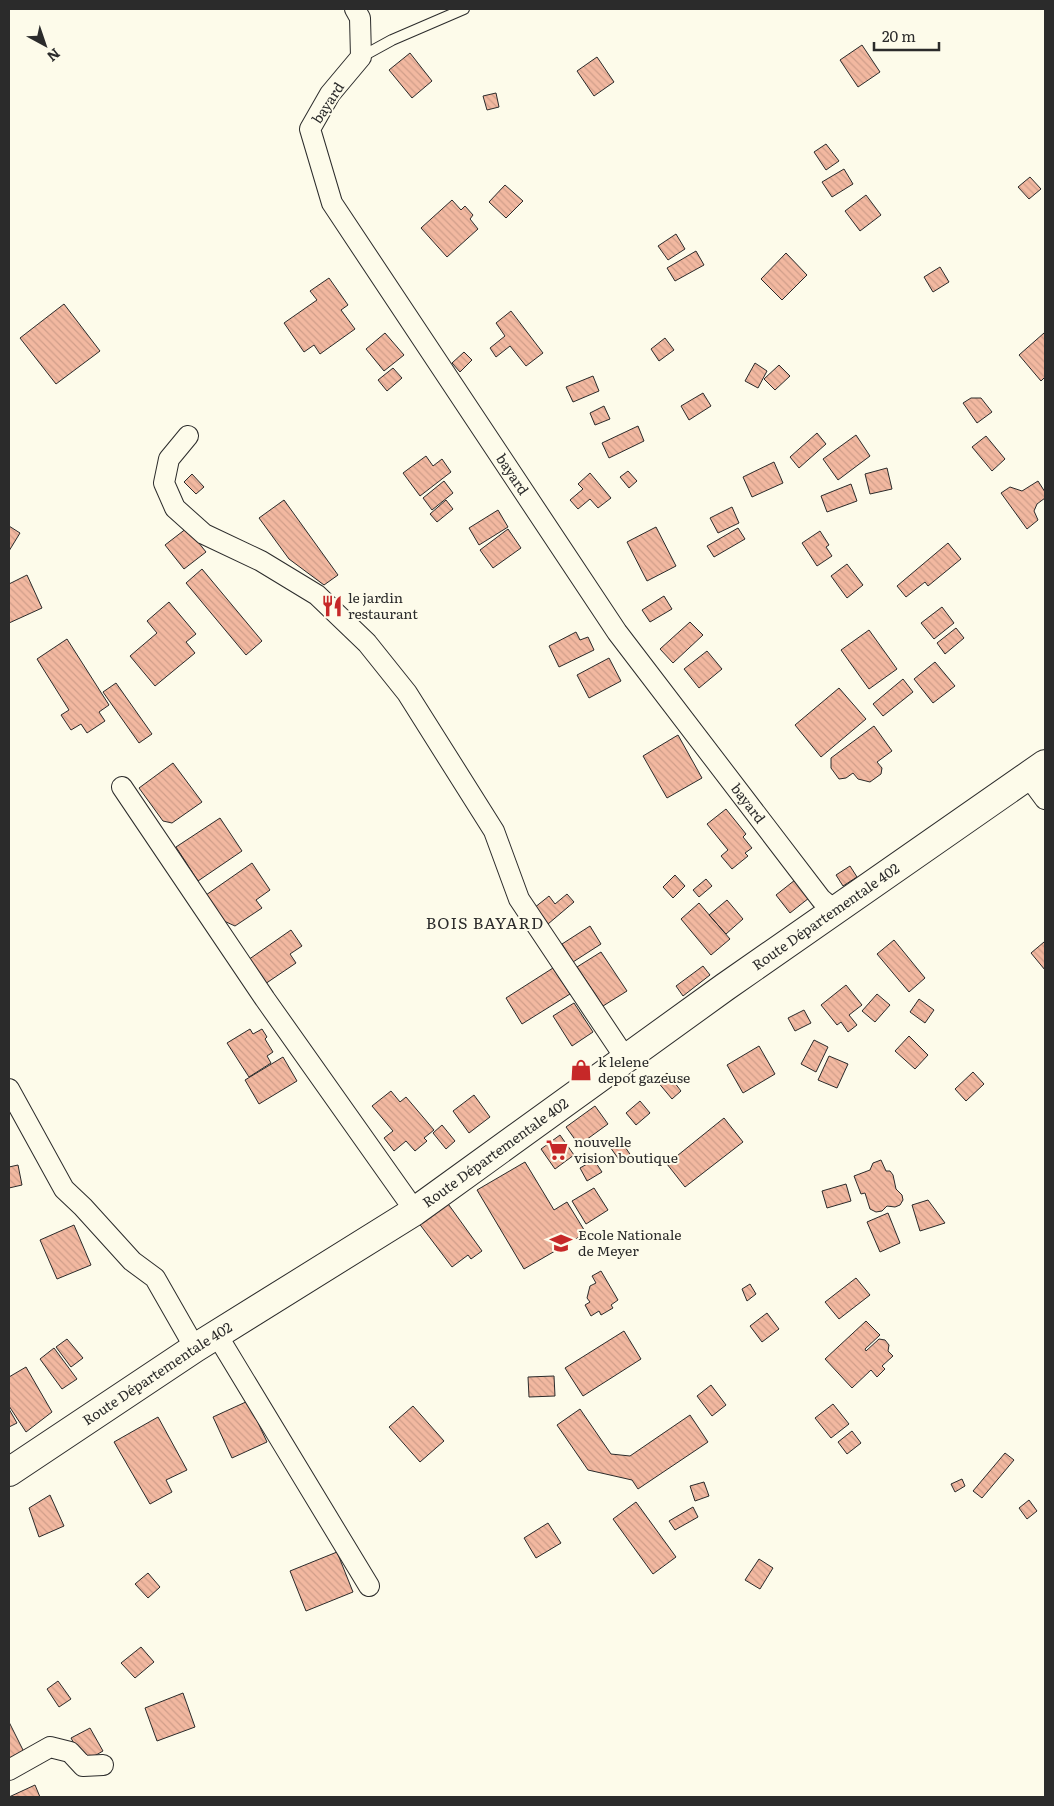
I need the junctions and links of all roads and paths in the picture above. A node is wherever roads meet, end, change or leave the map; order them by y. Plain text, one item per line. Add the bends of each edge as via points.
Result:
1 (355, 9) edge
2 (464, 9) edge
3 (362, 57) junction
4 (188, 436) dead end
5 (1037, 770) edge
6 (122, 787) dead end
7 (1045, 799) edge
8 (834, 910) junction
9 (626, 1060) junction
10 (9, 1089) edge
11 (414, 1211) junction
12 (206, 1342) junction
13 (9, 1472) edge
14 (369, 1586) dead end
15 (103, 1765) dead end
16 (9, 1770) edge

1 - 3 street via 360,18
2 - 3 lane via 392,40
3 - 8 street, bayard via 330,94 310,129 332,204 617,632 821,898
4 - 9 street via 169,459 164,484 175,508 204,534 261,560 317,594 367,643 407,694 494,831 519,898
5 - 7 street
5 - 8 main road, Route Départementale 402
6 - 11 street via 264,999
8 - 9 main road, Route Départementale 402
9 - 11 main road, Route Départementale 402
10 - 12 street via 64,1189 132,1261 154,1278
11 - 12 main road, Route Départementale 402
12 - 13 main road, Route Départementale 402
12 - 14 street
15 - 16 street via 83,1766 70,1752 50,1747

